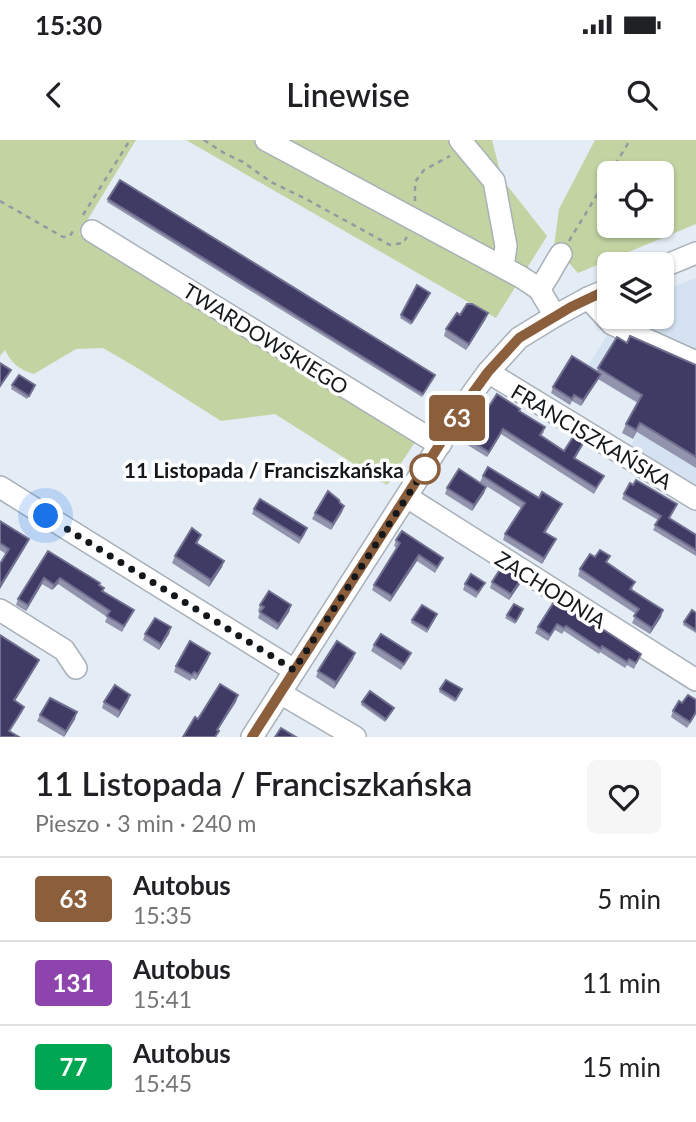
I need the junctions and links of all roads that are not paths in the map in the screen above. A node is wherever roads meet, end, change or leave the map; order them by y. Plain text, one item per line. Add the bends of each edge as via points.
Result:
1 (266, 140) edge
2 (461, 141) edge
3 (84, 224) road end
4 (555, 253) road end
5 (696, 253) edge
6 (674, 263) edge
7 (503, 267) junction
8 (539, 289) junction
9 (597, 294) edge
10 (588, 298) junction
11 (555, 316) junction
12 (696, 362) edge
13 (488, 372) junction
14 (440, 445) junction
15 (0, 487) edge
16 (407, 497) junction
17 (696, 499) edge
18 (0, 610) edge
19 (76, 668) dead end
20 (294, 670) junction
21 (696, 680) edge
22 (280, 693) junction
23 (252, 737) edge
24 (355, 737) edge

1 - 7 street
2 - 7 street via 494,181 506,246
3 - 14 street, TWARDOWSKIEGO
4 - 8 street via 549,276
5 - 6 street
7 - 8 street
8 - 11 street
9 - 10 street
10 - 11 street
10 - 12 street via 612,324
11 - 13 street via 519,338
13 - 14 street
13 - 17 street, FRANCISZKAŃSKA
14 - 16 street
15 - 20 street
16 - 20 street
16 - 21 street, ZACHODNIA
18 - 19 street via 64,650
20 - 22 street
22 - 23 street
22 - 24 street

